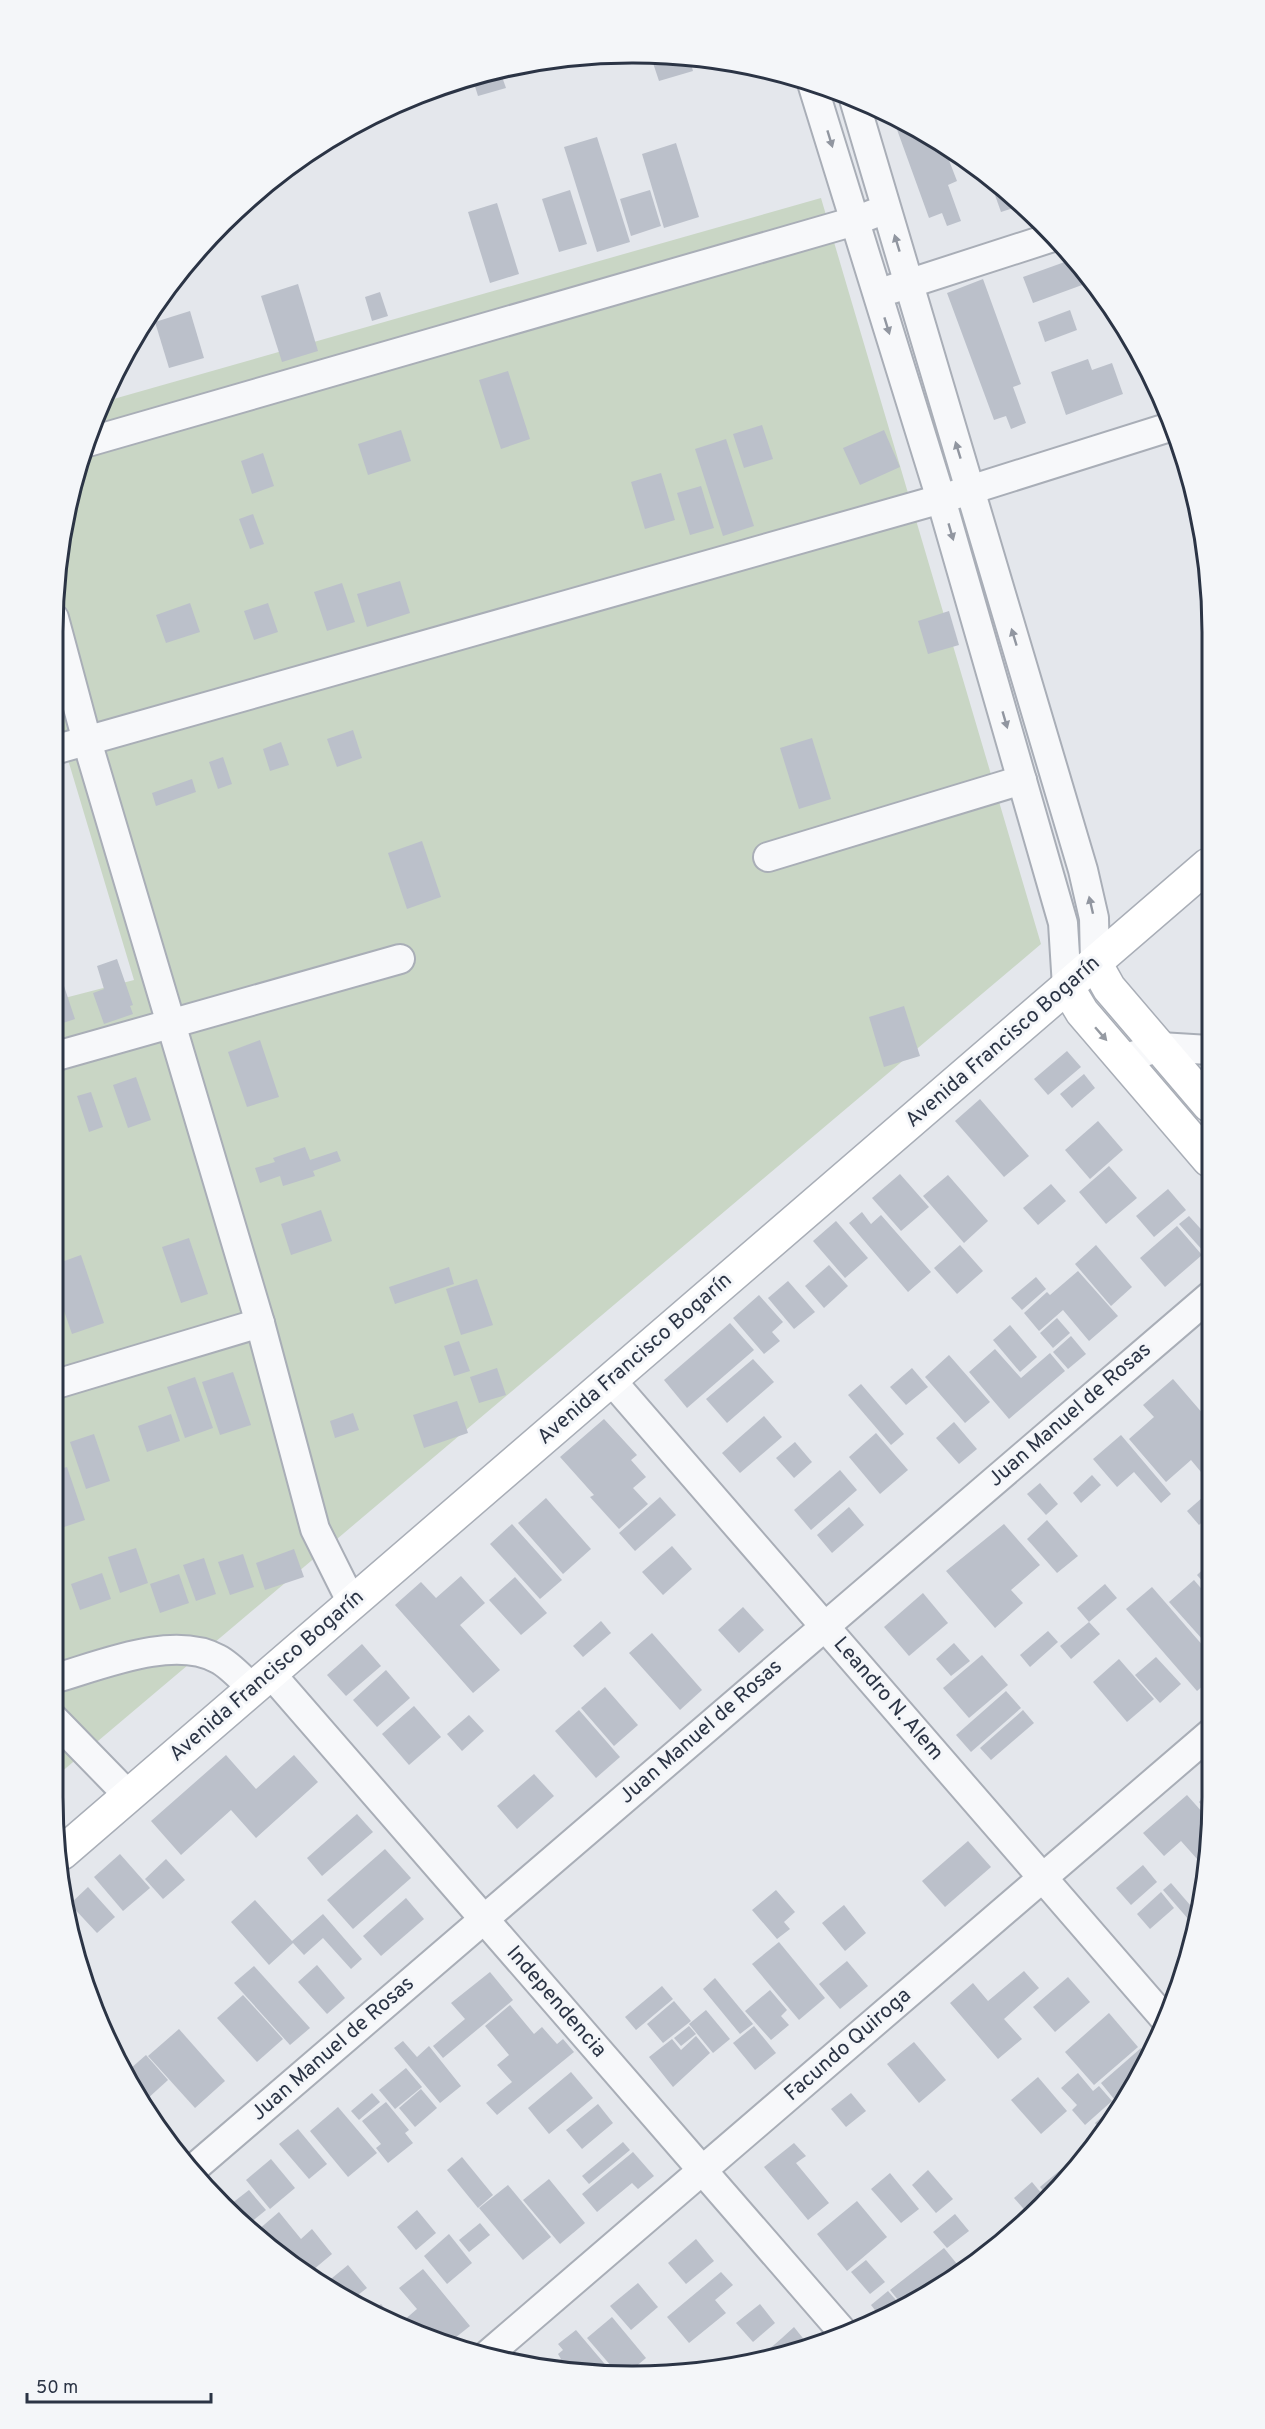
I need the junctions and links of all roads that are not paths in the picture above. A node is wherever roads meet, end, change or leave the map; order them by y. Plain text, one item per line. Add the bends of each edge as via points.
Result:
1 (816, 93) edge
2 (857, 109) edge
3 (886, 209) junction
4 (855, 221) junction
5 (1044, 240) edge
6 (909, 284) junction
7 (878, 294) junction
8 (1164, 429) edge
9 (97, 440) edge
10 (970, 490) junction
11 (941, 499) junction
12 (63, 652) edge
13 (87, 741) junction
14 (63, 748) edge
15 (1022, 780) junction
16 (768, 857) dead end
17 (1202, 870) edge
18 (400, 959) dead end
19 (1095, 963) junction
20 (1067, 987) junction
21 (172, 1023) junction
22 (1160, 1047) junction
23 (1202, 1050) edge
24 (63, 1054) edge
25 (1123, 1059) junction
26 (1202, 1097) edge
27 (1202, 1152) edge
28 (1202, 1303) edge
29 (260, 1323) junction
30 (611, 1380) junction
31 (63, 1382) edge
32 (352, 1603) junction
33 (824, 1626) junction
34 (63, 1676) edge
35 (262, 1681) junction
36 (63, 1728) edge
37 (1202, 1741) edge
38 (129, 1796) junction
39 (66, 1851) edge
40 (1042, 1877) junction
41 (484, 1919) junction
42 (1160, 2013) edge
43 (198, 2165) edge
44 (702, 2170) junction
45 (839, 2327) edge
46 (494, 2349) edge

1 -> 4 street
2 - 3 street
3 - 4 street
6 -> 3 street
4 - 7 street
4 - 9 street
5 - 6 street
6 - 7 street
10 -> 6 street
7 -> 11 street
8 - 10 street
10 - 11 street
19 -> 10 street via 1094,918 1083,870
11 - 13 street
11 -> 15 street
12 - 13 street
13 - 14 street
13 - 21 street
15 - 16 street
15 - 20 street via 1063,923
17 - 19 street, Avenida Francisco Bogarín
18 - 21 street
19 - 20 street, Avenida Francisco Bogarín
19 - 22 street via 1109,988
20 -> 25 street via 1082,1012
20 - 30 street, Avenida Francisco Bogarín
21 - 24 street
21 - 29 street
22 - 23 street
22 - 25 street
22 - 26 street
25 - 27 street
28 - 33 street, Juan Manuel de Rosas
29 - 31 street
29 - 32 street via 315,1529
30 - 32 street, Avenida Francisco Bogarín
30 - 33 street, Leandro N. Alem
32 - 35 street, Avenida Francisco Bogarín
33 - 40 street, Leandro N. Alem
33 - 41 street, Juan Manuel de Rosas
34 - 35 street, Independencia via 158,1650 180,1648 218,1659
35 - 38 street, Avenida Francisco Bogarín
35 - 41 street, Independencia
36 - 38 street
37 - 40 street, Facundo Quiroga
38 - 39 street, Avenida Francisco Bogarín
40 - 42 street, Leandro N. Alem
40 - 44 street, Facundo Quiroga
41 - 43 street, Juan Manuel de Rosas
41 - 44 street, Independencia
44 - 45 street, Independencia
44 - 46 street, Facundo Quiroga

